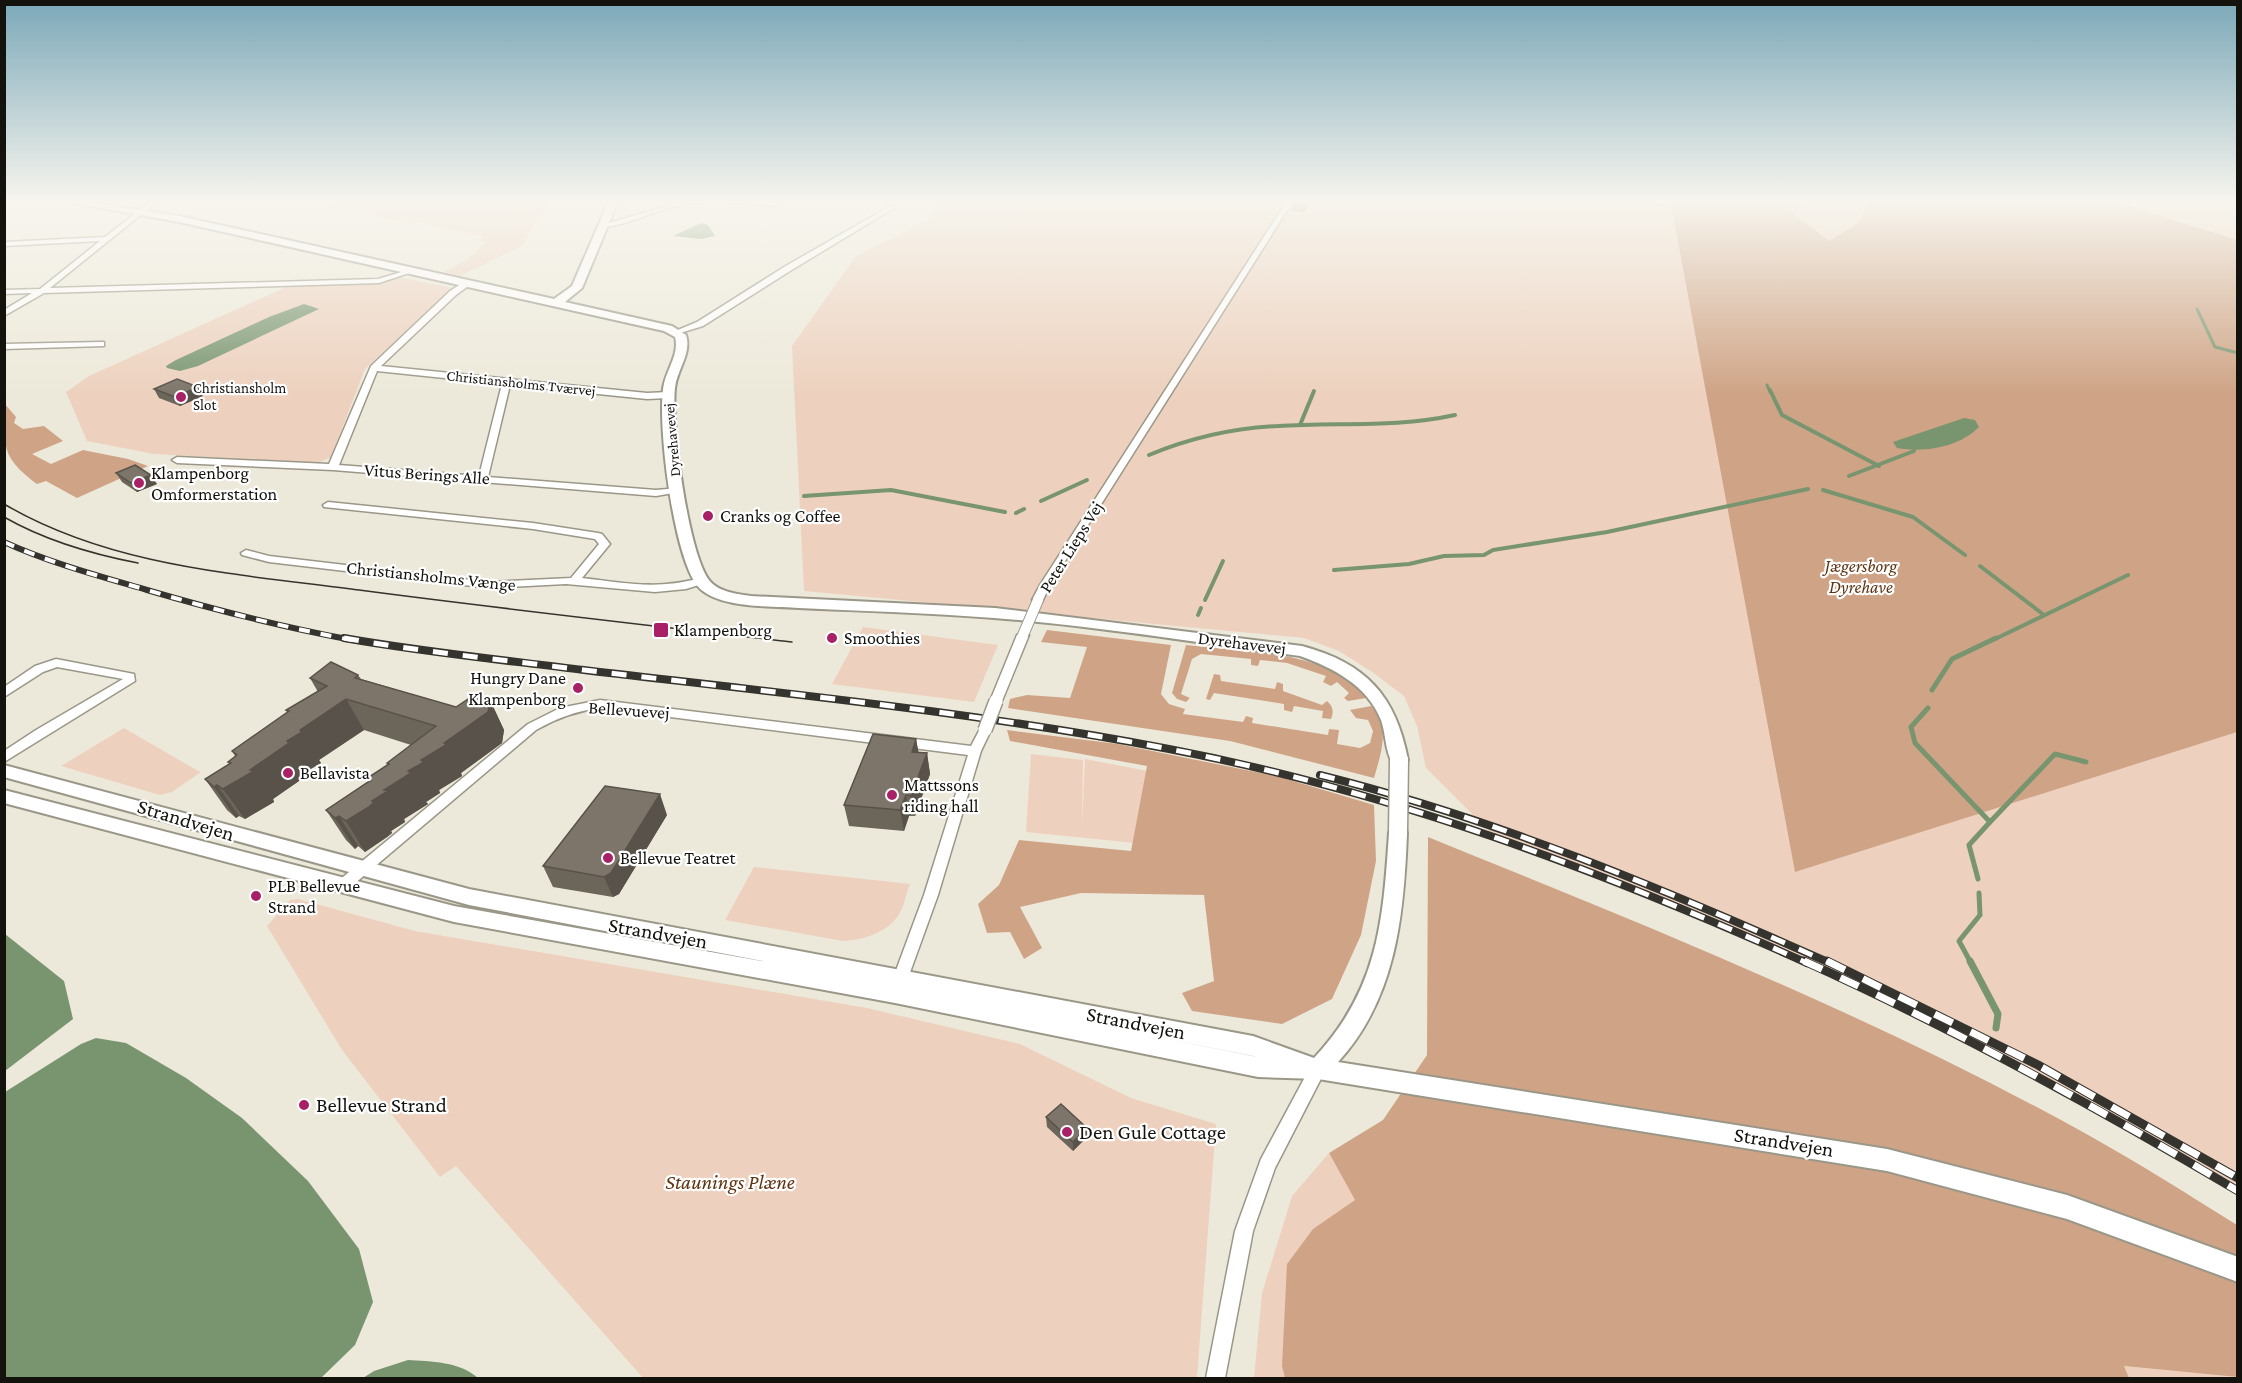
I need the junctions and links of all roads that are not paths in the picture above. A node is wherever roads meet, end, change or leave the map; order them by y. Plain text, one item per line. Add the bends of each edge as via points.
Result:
1 (74, 266) edge
2 (379, 266) edge
3 (587, 266) edge
4 (796, 266) edge
5 (1249, 266) edge
6 (408, 272) junction
7 (466, 284) junction
8 (42, 291) junction
9 (4, 292) edge
10 (556, 303) junction
11 (4, 314) edge
12 (677, 332) junction
13 (101, 344) dead end
14 (4, 347) edge
15 (374, 368) junction
16 (507, 381) junction
17 (668, 395) junction
18 (177, 460) dead end
19 (333, 467) junction
20 (483, 478) junction
21 (676, 490) junction
22 (328, 505) dead end
23 (246, 553) dead end
24 (574, 581) junction
25 (701, 581) junction
26 (4, 693) edge
27 (975, 751) junction
28 (4, 758) edge
29 (4, 771) edge
30 (4, 796) edge
31 (362, 869) junction
32 (342, 886) junction
33 (898, 986) junction
34 (1318, 1069) junction
35 (2238, 1270) edge
36 (1215, 1378) edge

1 - 8 street
2 - 6 street
3 - 10 street via 577,288
4 - 12 street via 700,324
5 - 27 street, Peter Lieps Vej, bridge via 1045,585
6 - 7 street
6 - 8 street via 379,281
7 - 10 street
7 - 15 street
8 - 9 street
8 - 11 street
10 - 12 street
12 - 17 street, Dyrehavevej via 683,344
13 - 14 street
15 - 16 street, Christiansholms Tværvej
15 - 19 street
16 - 17 street, Christiansholms Tværvej
16 - 20 street
17 - 21 street, Dyrehavevej
18 - 19 street, Vitus Berings Alle
19 - 20 street, Vitus Berings Alle
20 - 21 street, Vitus Berings Alle via 656,493
21 - 25 street, Dyrehavevej
22 - 24 street via 598,536 604,544
23 - 24 street, Christiansholms Vænge via 489,585
24 - 25 street via 666,590
25 - 34 street, Dyrehavevej, bridge via 721,595 742,600 995,613 1302,651 1348,670 1366,684 1381,700 1396,734 1399,760 1395,907 1386,951 1370,993 1341,1047
26 - 28 street via 39,669 56,663 130,677
27 - 31 street, Bellevuevej via 586,705 566,709 532,727
27 - 33 street, Peter Lieps Vej via 931,895
29 - 31 street, Strandvejen
30 - 32 street, Strandvejen
31 - 32 street, Bellevuevej
31 - 33 street, Strandvejen via 492,902
32 - 33 street, Strandvejen via 454,914
33 - 34 street, Strandvejen via 1253,1046
34 - 35 street, Strandvejen via 1887,1160 2067,1207
34 - 36 street via 1267,1165 1244,1231

